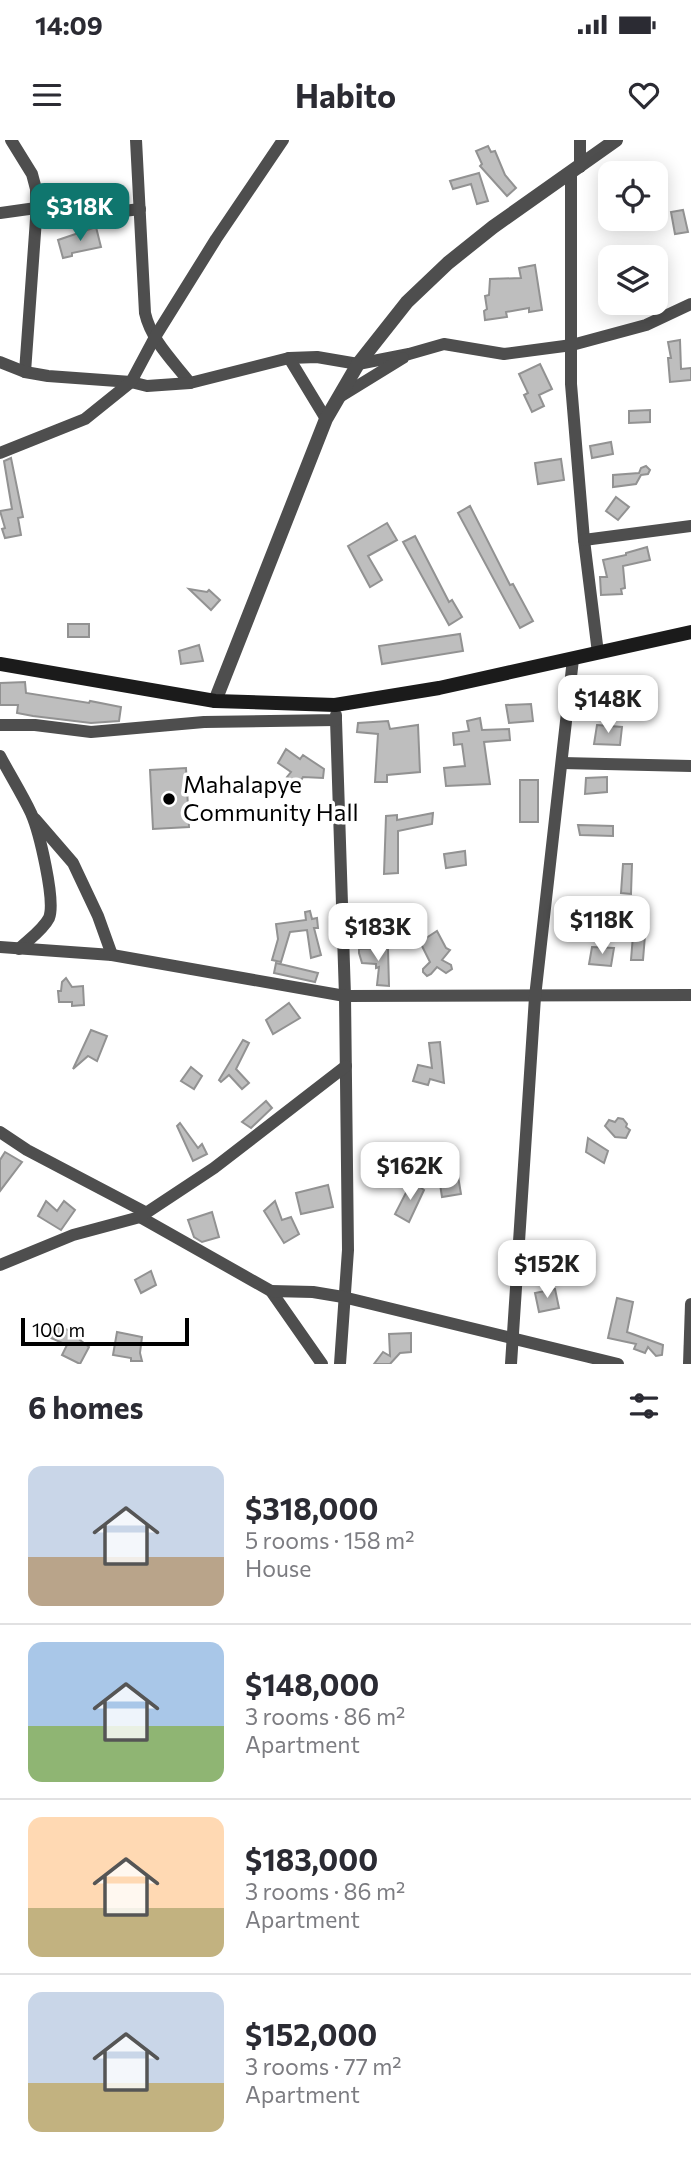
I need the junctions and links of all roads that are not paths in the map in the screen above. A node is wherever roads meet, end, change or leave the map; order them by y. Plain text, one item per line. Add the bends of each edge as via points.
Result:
1 (11, 140) edge
2 (136, 140) edge
3 (283, 140) edge
4 (580, 140) edge
5 (617, 140) edge
6 (575, 169) junction
7 (140, 209) junction
8 (0, 213) edge
9 (36, 213) junction
10 (691, 304) edge
11 (155, 337) junction
12 (572, 345) junction
13 (410, 354) junction
14 (289, 358) junction
15 (0, 362) edge
16 (358, 364) junction
17 (25, 372) junction
18 (131, 382) junction
19 (190, 383) junction
20 (338, 397) junction
21 (326, 419) junction
22 (0, 453) edge
23 (691, 526) edge
24 (584, 540) junction
25 (691, 632) edge
26 (598, 653) junction
27 (573, 660) junction
28 (0, 664) edge
29 (215, 701) junction
30 (335, 705) junction
31 (336, 720) junction
32 (0, 725) edge
33 (0, 756) edge
34 (562, 763) junction
35 (691, 766) edge
36 (33, 816) junction
37 (0, 947) edge
38 (19, 949) junction
39 (112, 955) junction
40 (691, 995) edge
41 (345, 996) junction
42 (536, 997) junction
43 (346, 1066) junction
44 (0, 1132) edge
45 (142, 1214) junction
46 (0, 1265) edge
47 (271, 1290) junction
48 (344, 1297) junction
49 (691, 1304) edge
50 (514, 1340) junction
51 (323, 1364) edge
52 (340, 1364) edge
53 (511, 1364) edge
54 (618, 1364) edge
55 (688, 1364) edge

1 - 9 street via 32,174
2 - 7 street
3 - 11 street
4 - 6 street
5 - 6 street
6 - 12 street
6 - 16 street via 448,263 407,302
7 - 9 street via 67,218
7 - 11 street via 145,313
8 - 9 street
9 - 17 street
10 - 12 street via 646,325
11 - 18 street
11 - 19 street
12 - 13 street via 504,354 444,344
12 - 24 street
13 - 16 street
13 - 20 street
14 - 16 street
14 - 19 street
14 - 21 street
15 - 17 street
16 - 20 street
17 - 18 street
18 - 19 street via 147,386
18 - 22 street via 85,419
20 - 21 street
21 - 29 street
23 - 24 street
24 - 26 street
25 - 26 main road
26 - 27 main road
27 - 30 main road
27 - 34 street
28 - 29 main road
29 - 30 main road
30 - 31 street
31 - 32 street via 204,722 91,732
31 - 41 street
33 - 36 street
34 - 35 street
34 - 42 street
36 - 38 street via 49,882 50,916
36 - 39 street via 73,863
37 - 38 street
38 - 39 street
39 - 41 street
40 - 42 street
41 - 42 street
41 - 43 street
42 - 50 street
43 - 45 street via 214,1168
43 - 48 street via 348,1250
44 - 45 street
45 - 46 street via 73,1235
45 - 47 street
47 - 48 street
47 - 51 street
48 - 50 street
48 - 52 street
49 - 55 street
50 - 53 street
50 - 54 street

